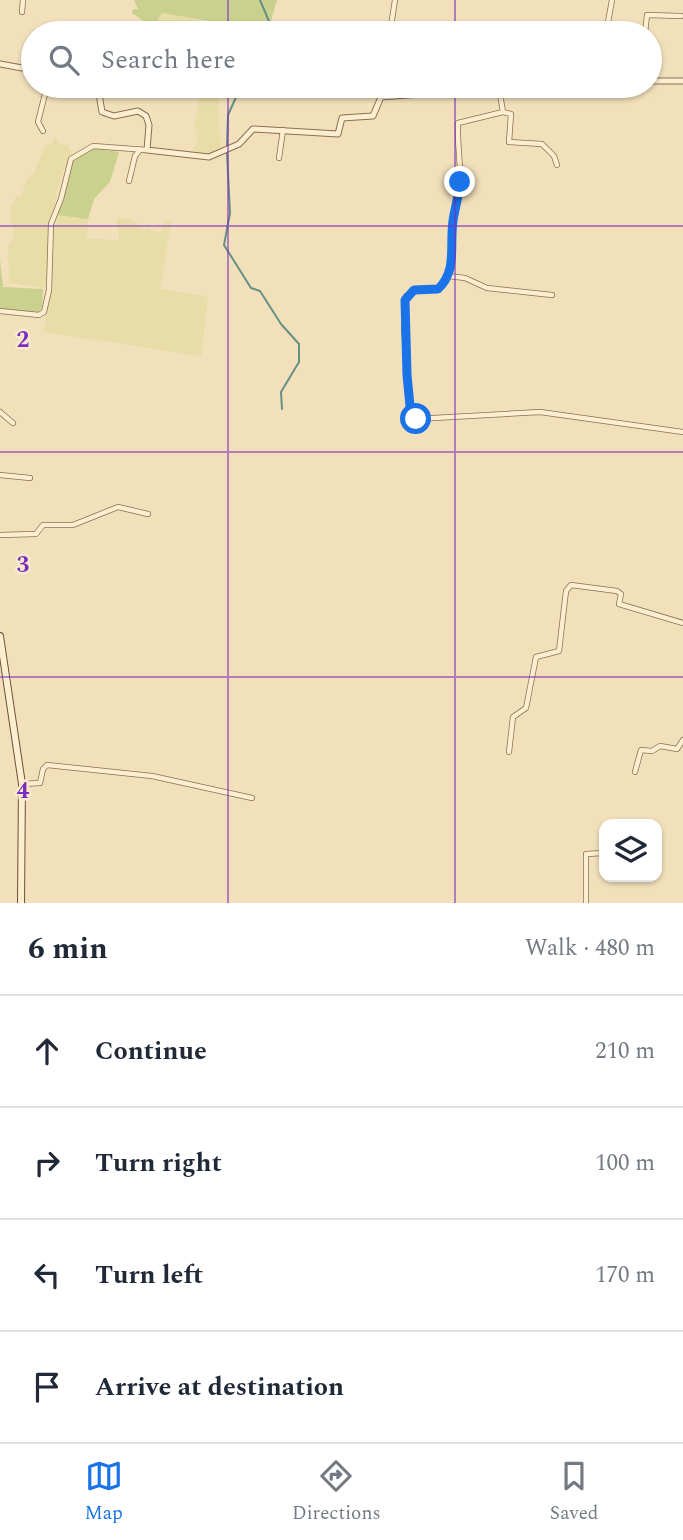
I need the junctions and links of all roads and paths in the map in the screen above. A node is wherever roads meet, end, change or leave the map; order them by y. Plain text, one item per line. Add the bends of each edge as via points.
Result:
1 (23, 0) edge
2 (396, 0) edge
3 (612, 0) edge
4 (22, 12) dead end
5 (681, 16) dead end
6 (392, 21) edge
7 (608, 21) edge
8 (647, 21) edge
9 (0, 64) edge
10 (21, 68) edge
11 (662, 81) edge
12 (683, 81) edge
13 (44, 98) edge
14 (100, 98) edge
15 (381, 98) edge
16 (501, 98) edge
17 (503, 112) junction
18 (283, 130) junction
19 (43, 131) dead end
20 (144, 150) junction
21 (279, 158) dead end
22 (557, 164) dead end
23 (129, 181) dead end
24 (448, 276) junction
25 (552, 295) dead end
26 (0, 311) edge
27 (0, 412) edge
28 (13, 423) dead end
29 (683, 432) edge
30 (0, 475) edge
31 (30, 478) dead end
32 (148, 514) dead end
33 (0, 535) edge
34 (683, 623) edge
35 (0, 636) edge
36 (683, 740) edge
37 (509, 752) dead end
38 (635, 772) dead end
39 (22, 783) junction
40 (252, 798) dead end
41 (599, 853) edge
42 (21, 903) edge
43 (586, 903) edge

1 - 4 street
2 - 6 street
3 - 7 street
5 - 8 street via 648,15
9 - 10 street
11 - 12 street
13 - 19 street via 38,122
14 - 20 street via 102,112 114,116 138,111 146,116 149,125
15 - 18 street via 373,116 342,118 338,134
16 - 17 street
17 - 22 street via 513,118 509,142 542,144
17 - 24 street via 458,123 459,202
18 - 20 street via 253,129 235,147 209,157
18 - 21 street
20 - 23 street via 135,156
20 - 26 street via 93,146 71,159 51,224 44,312
24 - 25 street via 466,278 486,288
24 - 29 street via 438,289 418,289 406,296 411,416 540,412
27 - 28 street
30 - 31 street
32 - 33 street via 117,507 74,525 43,525 36,534
34 - 37 street via 619,604 617,591 571,585 566,591 559,651 536,657 526,708 513,717
35 - 39 main road
36 - 38 street via 677,749 641,750
39 - 40 street via 40,783 47,765 152,776
39 - 42 main road
41 - 43 street via 586,854

